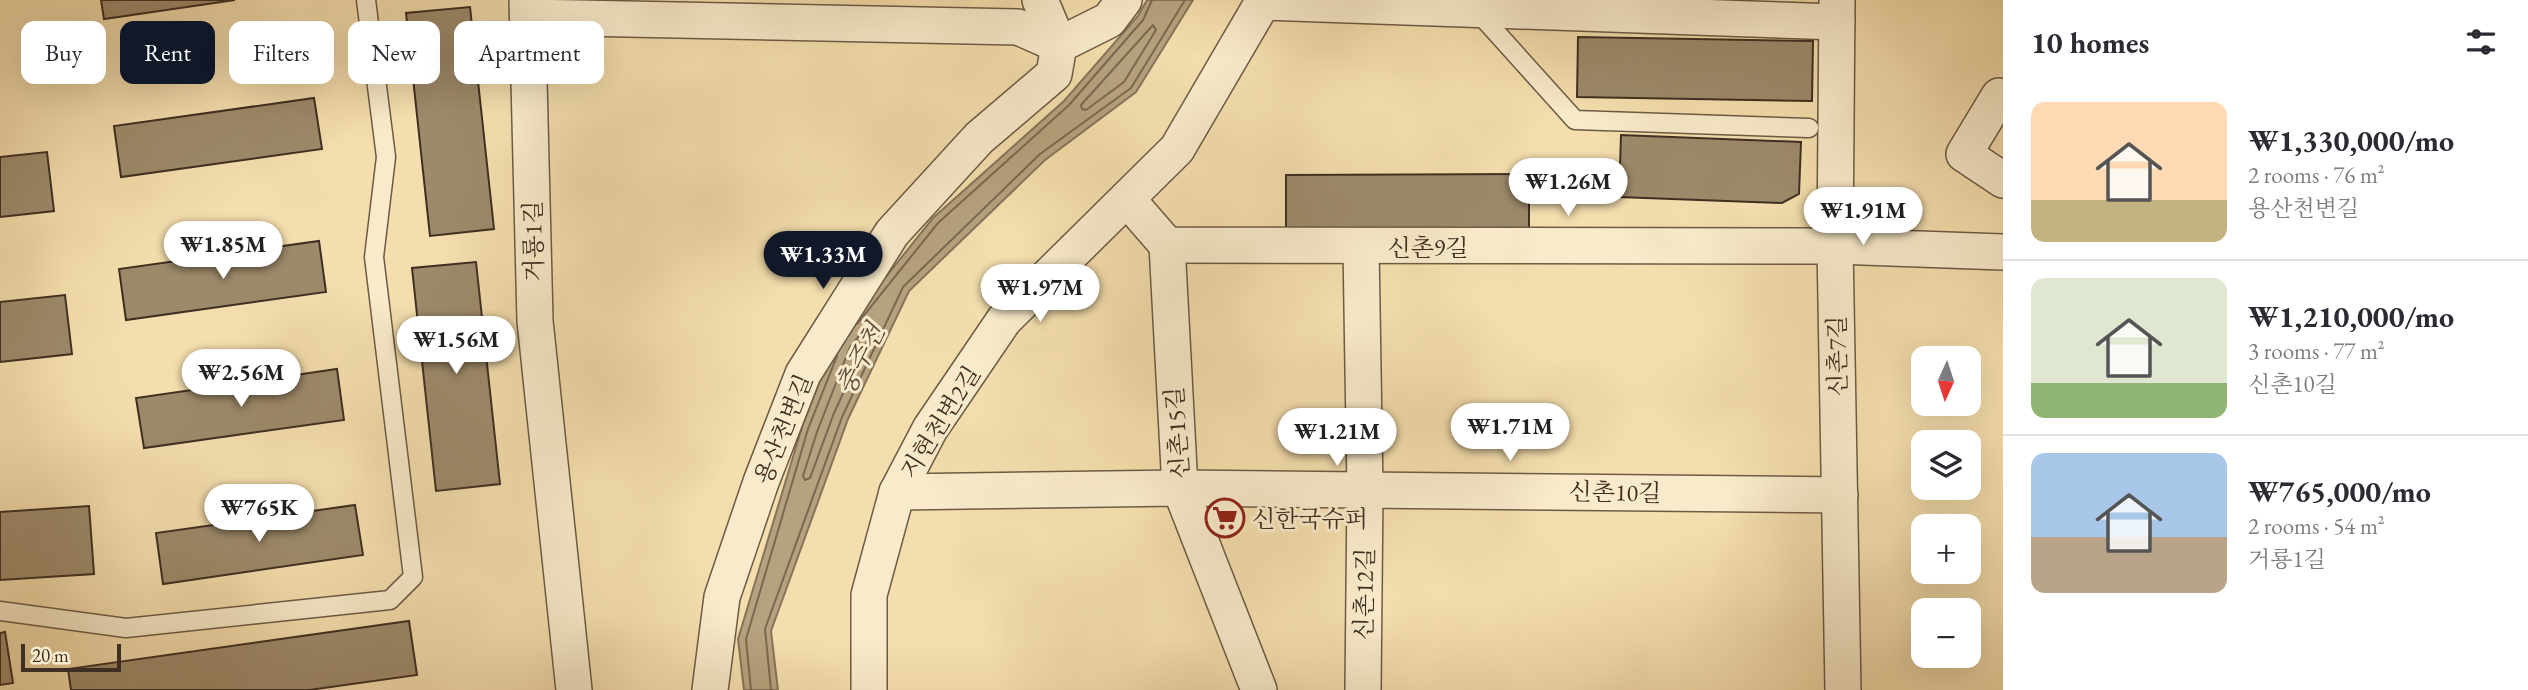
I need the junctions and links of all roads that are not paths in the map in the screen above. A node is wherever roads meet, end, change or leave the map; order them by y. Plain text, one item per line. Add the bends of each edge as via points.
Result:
1 (366, 0) edge
2 (1040, 0) edge
3 (1124, 0) edge
4 (1264, 1) edge
5 (1639, 7) edge
6 (527, 9) edge
7 (1475, 9) junction
8 (1837, 11) edge
9 (1059, 45) junction
10 (1999, 96) dead end
11 (1808, 128) dead end
12 (2003, 180) edge
13 (1127, 199) junction
14 (1167, 245) junction
15 (1835, 246) junction
16 (1361, 247) junction
17 (2003, 252) edge
18 (1180, 488) junction
19 (1365, 490) junction
20 (897, 492) junction
21 (1840, 495) junction
22 (0, 611) edge
23 (574, 690) edge
24 (710, 690) edge
25 (869, 690) edge
26 (1259, 690) edge
27 (1363, 690) edge
28 (1843, 690) edge

1 - 22 lane via 386,157 374,257 413,576 390,600 126,628
2 - 9 street
3 - 9 street via 1109,20
4 - 7 street, 신촌7길
4 - 13 street, 지현천변2길 via 1177,149
5 - 7 street, 신촌7길
5 - 8 street, 신촌7길
6 - 9 street via 1018,27
6 - 23 street, 거룡1길 via 535,321
7 - 11 lane via 1575,120
8 - 15 street, 신촌7길
9 - 24 street, 용산천변길 via 1054,74 979,138 892,233 803,374 722,597
10 - 12 street via 1964,154
13 - 14 street
13 - 20 street, 지현천변2길 via 1004,320 930,429
14 - 16 street, 신촌9길
14 - 18 street, 신촌15길
15 - 16 street, 신촌9길
15 - 17 street, 신촌9길
15 - 21 street, 신촌7길
16 - 19 street, 신촌12길
18 - 19 street, 신촌10길
18 - 20 street, 신촌10길
18 - 26 street, 신촌15길
19 - 21 street, 신촌10길
19 - 27 street, 신촌12길
20 - 25 street, 지현천변2길 via 869,596
21 - 28 street, 신촌7길

